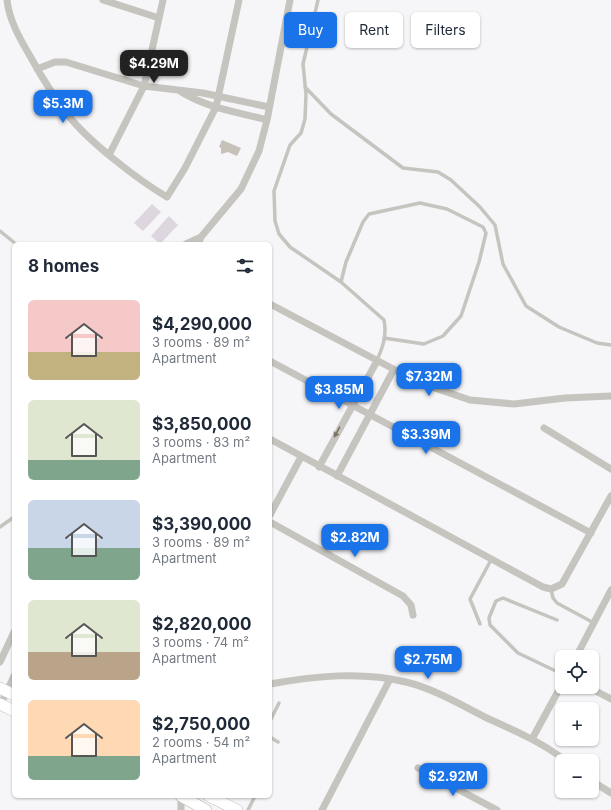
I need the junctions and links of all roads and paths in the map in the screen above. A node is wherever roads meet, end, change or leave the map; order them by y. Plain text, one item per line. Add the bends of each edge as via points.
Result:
1 (7, 0) edge
2 (103, 0) edge
3 (163, 0) edge
4 (239, 0) edge
5 (290, 0) edge
6 (318, 0) edge
7 (159, 18) junction
8 (37, 69) junction
9 (144, 86) junction
10 (305, 88) junction
11 (180, 91) junction
12 (219, 96) junction
13 (240, 100) junction
14 (216, 107) junction
15 (269, 107) junction
16 (237, 112) junction
17 (267, 120) junction
18 (109, 155) junction
19 (0, 231) edge
20 (199, 241) edge
21 (14, 242) edge
22 (341, 282) junction
23 (272, 305) edge
24 (384, 338) junction
25 (611, 345) edge
26 (376, 361) junction
27 (272, 362) edge
28 (393, 370) junction
29 (611, 396) edge
30 (353, 405) junction
31 (369, 414) junction
32 (544, 428) dead end
33 (272, 440) edge
34 (301, 457) junction
35 (319, 467) junction
36 (611, 469) edge
37 (337, 476) junction
38 (611, 496) edge
39 (272, 511) edge
40 (12, 518) edge
41 (272, 523) edge
42 (0, 527) edge
43 (591, 532) junction
44 (491, 560) junction
45 (551, 589) junction
46 (611, 590) edge
47 (609, 600) edge
48 (413, 615) dead end
49 (557, 620) dead end
50 (594, 623) junction
51 (480, 624) dead end
52 (12, 636) edge
53 (580, 650) edge
54 (0, 662) edge
55 (555, 671) edge
56 (390, 679) junction
57 (12, 680) edge
58 (272, 684) edge
59 (7, 691) edge
60 (599, 693) edge
61 (557, 694) edge
62 (611, 699) edge
63 (279, 703) dead end
64 (0, 704) edge
65 (12, 710) edge
66 (272, 717) edge
67 (272, 738) edge
68 (532, 739) junction
69 (278, 742) dead end
70 (555, 754) edge
71 (418, 768) dead end
72 (599, 785) edge
73 (611, 793) edge
74 (181, 798) edge
75 (185, 798) edge
76 (215, 798) edge
77 (254, 798) edge
78 (181, 810) edge
79 (206, 810) edge
80 (237, 810) edge
81 (248, 810) edge
82 (322, 810) edge
83 (497, 810) edge

1 - 8 street via 14,24
2 - 7 street
3 - 7 street
4 - 12 street
5 - 15 street
6 - 10 lane via 303,64
7 - 9 street
8 - 9 street via 55,62 66,62
8 - 18 street via 68,116
9 - 11 street
9 - 18 street
10 - 22 lane via 306,119 301,133 290,145 274,191 275,221 279,234 290,247
10 - 25 lane via 331,114 403,168 438,172 451,180 480,207 495,225 503,264 526,306 559,326 597,343
11 - 12 street
11 - 14 street
12 - 13 street
12 - 14 street
13 - 15 street
13 - 16 street
14 - 16 street
14 - 18 street via 185,168 167,196
15 - 17 street
16 - 17 street
17 - 20 street via 259,151 241,189
19 - 21 lane
22 - 24 lane via 384,320
22 - 24 lane via 346,262 369,214 420,202 448,209 484,227 486,233 479,262 461,316 443,336 424,344
23 - 26 street
24 - 26 lane
26 - 28 street
26 - 30 street
27 - 30 street
28 - 29 street via 446,394 494,403 514,404 572,397
28 - 31 street
30 - 31 street
30 -> 35 street
31 - 37 street
31 - 43 street
32 - 36 street
33 - 34 street
34 - 35 street
34 - 39 street
35 - 37 street
37 - 44 street
38 - 43 street
40 - 42 lane
41 - 48 street via 403,596 411,605
43 - 45 street via 562,584
44 - 45 street via 543,588
44 - 51 lane via 470,599
45 - 50 lane via 557,603
46 - 47 street
47 - 50 street
49 - 55 lane via 503,598 496,601 489,618 490,625 518,653
50 - 53 street
52 - 54 street
56 - 58 street via 330,676
56 - 68 street via 407,682 430,691
56 - 82 street
57 - 59 street
59 - 64 street
60 - 62 street
61 - 68 street
63 - 66 lane
64 - 65 main road
67 - 69 lane
68 - 70 street
71 - 83 street
72 - 73 street
74 - 78 street
75 - 79 main road
76 - 80 main road
77 - 81 lane

